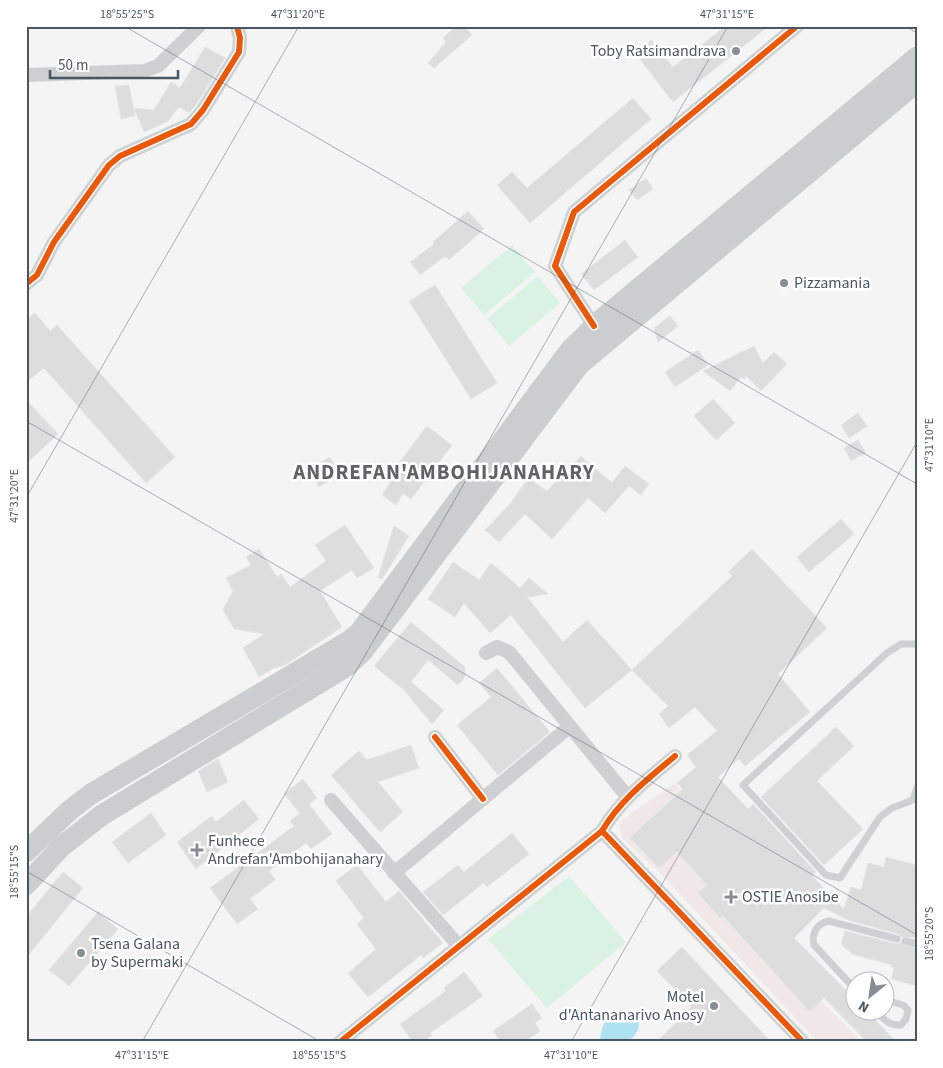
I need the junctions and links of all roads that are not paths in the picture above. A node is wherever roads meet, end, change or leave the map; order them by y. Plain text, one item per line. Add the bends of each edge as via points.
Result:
1 (199, 26) edge
2 (237, 26) edge
3 (797, 26) edge
4 (917, 57) edge
5 (26, 75) edge
6 (917, 82) edge
7 (26, 284) edge
8 (603, 327) junction
9 (917, 644) edge
10 (486, 653) dead end
11 (569, 727) junction
12 (435, 737) dead end
13 (675, 756) dead end
14 (917, 787) edge
15 (627, 796) junction
16 (483, 799) junction
17 (331, 800) dead end
18 (49, 830) junction
19 (602, 830) junction
20 (61, 847) junction
21 (26, 852) edge
22 (394, 873) junction
23 (26, 885) edge
24 (897, 939) dead end
25 (905, 941) dead end
26 (917, 944) edge
27 (459, 946) junction
28 (846, 979) edge
29 (896, 1003) edge
30 (885, 1020) edge
31 (340, 1042) edge
32 (803, 1042) edge

1 - 5 street via 158,66 144,71
2 - 7 street via 239,52 203,110 191,124 120,156 109,165 54,242 37,275
3 - 8 street via 574,212 555,266
4 - 8 main road
6 - 8 main road
8 - 18 main road via 558,365 359,633 91,794
8 - 20 main road via 579,365 363,651 347,666 102,815
9 - 14 lane via 900,644 887,653 743,785 826,875 840,878 880,817 892,808 913,800
10 - 11 street via 497,647 509,652
11 - 15 street
11 - 16 street
12 - 16 street
13 - 15 street
15 - 19 street
16 - 22 street
17 - 22 street
18 - 20 street
18 - 21 main road
19 - 27 street
19 - 32 street
20 - 23 main road
22 - 27 street
24 - 28 lane via 824,922 814,932 814,945
25 - 26 lane
27 - 31 street
29 - 30 lane via 908,1010 901,1025 893,1026

